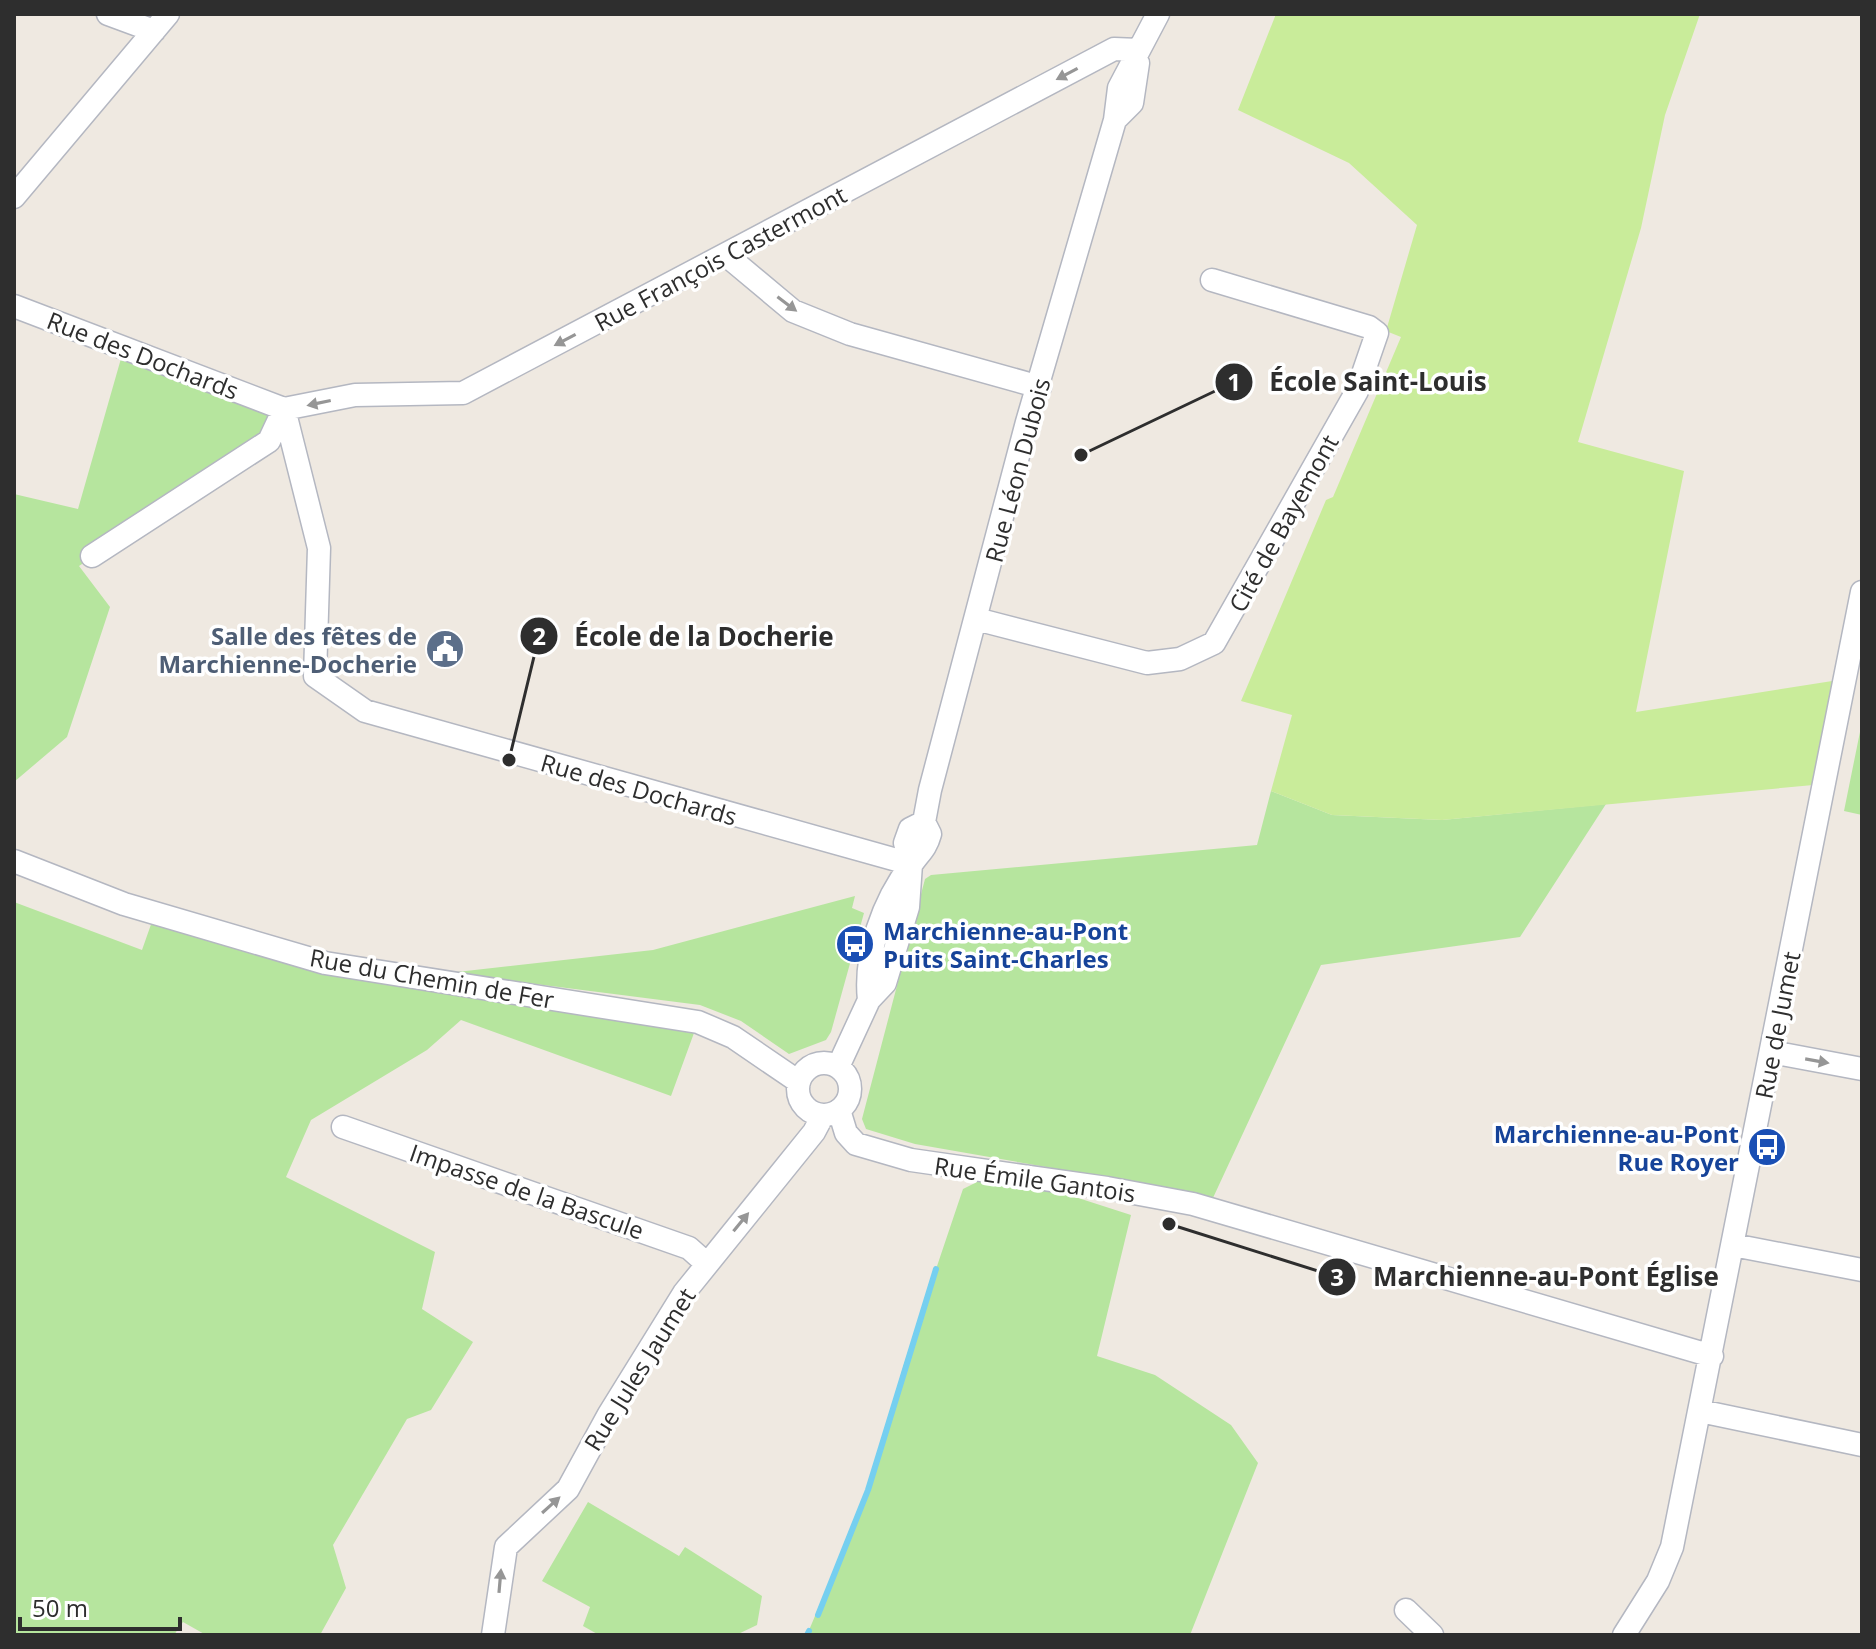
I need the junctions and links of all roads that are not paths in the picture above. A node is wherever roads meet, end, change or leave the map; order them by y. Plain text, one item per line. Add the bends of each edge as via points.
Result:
1 (108, 14) edge
2 (1142, 14) edge
3 (1158, 14) edge
4 (161, 22) edge
5 (1139, 50) junction
6 (14, 197) edge
7 (726, 255) junction
8 (1212, 280) dead end
9 (14, 306) edge
10 (1040, 387) junction
11 (284, 409) junction
12 (92, 556) dead end
13 (1862, 592) edge
14 (976, 619) junction
15 (14, 861) edge
16 (911, 864) junction
17 (1771, 1052) junction
18 (838, 1067) junction
19 (1862, 1069) edge
20 (799, 1082) junction
21 (831, 1113) junction
22 (343, 1127) dead end
23 (1733, 1245) junction
24 (707, 1264) junction
25 (1862, 1270) edge
26 (1712, 1356) junction
27 (1700, 1411) junction
28 (1862, 1445) edge
29 (1406, 1610) dead end
30 (493, 1635) edge
31 (1432, 1635) edge
32 (1624, 1635) edge

1 - 4 street
2 - 5 street, Rue Léon Dubois
3 - 5 street, Rue Léon Dubois
4 - 6 street
5 -> 7 street, Rue François Castermont via 1114,49
5 - 10 street, Rue Léon Dubois via 1132,103 1115,120
7 -> 10 street via 793,311 850,334
7 -> 11 street, Rue François Castermont via 463,393 355,395
8 - 14 street, Cité de Bayemont via 1377,333 1357,391 1214,643 1180,659 1147,663
9 - 11 street, Rue des Dochards
10 - 14 street, Rue Léon Dubois
11 - 12 street via 269,441
11 - 16 street, Rue des Dochards via 319,548 315,676 365,711
13 - 17 street, Rue de Jumet
14 - 16 street, Rue Léon Dubois via 924,822 930,834 925,850
15 - 20 street, Rue du Chemin de Fer via 124,904 325,963 698,1022 733,1037
16 - 18 street, Rue Léon Dubois via 908,907 885,983 869,1000
17 -> 19 street
17 - 23 street, Rue de Jumet
18 - 20 street via 813,1065
18 - 21 street via 849,1080 849,1097
20 - 21 street via 802,1102 814,1113
24 -> 21 street, Rue Jules Jaumet
21 - 26 street, Rue Émile Gantois via 856,1144 911,1160 1193,1204
22 - 24 street, Impasse de la Bascule via 689,1248
23 - 25 street
23 - 26 street, Rue de Jumet
30 -> 24 street, Rue Jules Jaumet via 506,1547 568,1489 647,1351
26 - 27 street, Rue de Jumet
27 - 28 street
27 - 32 street, Rue de Jumet via 1672,1547
29 - 31 street

